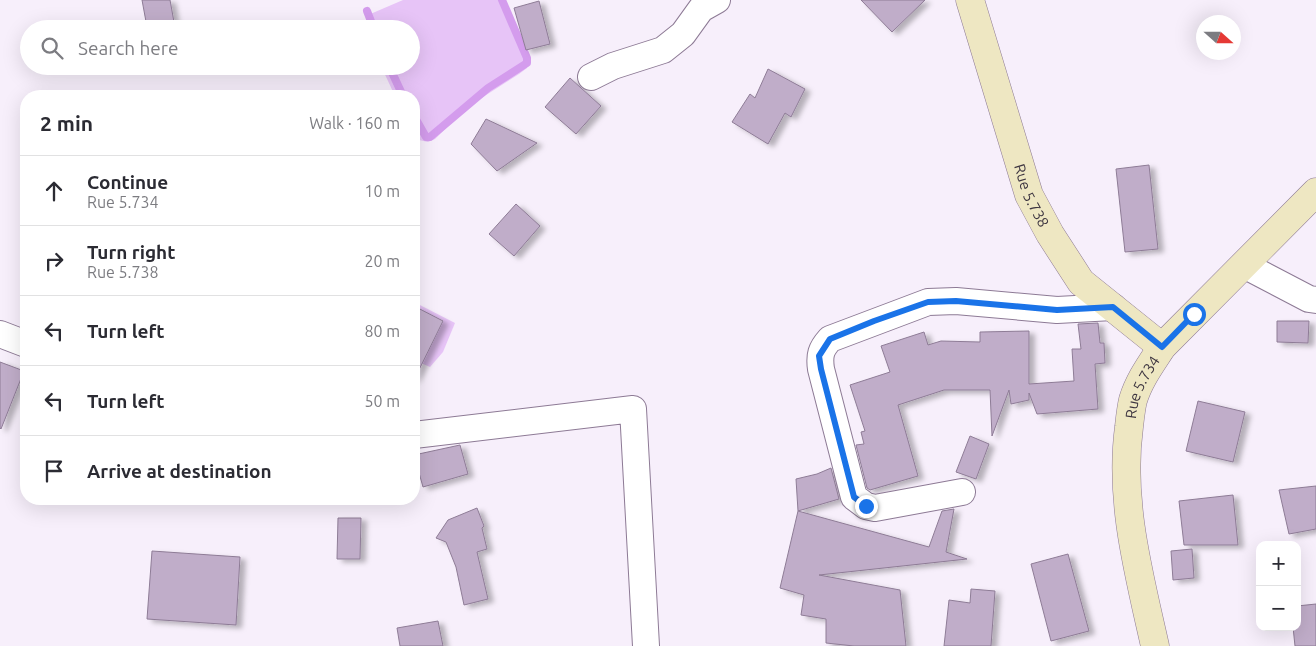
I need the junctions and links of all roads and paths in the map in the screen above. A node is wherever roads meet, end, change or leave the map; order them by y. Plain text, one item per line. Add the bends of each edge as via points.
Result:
1 (716, 0) edge
2 (970, 0) edge
3 (591, 77) dead end
4 (1316, 192) edge
5 (1244, 265) junction
6 (1316, 300) edge
7 (1113, 307) junction
8 (0, 334) edge
9 (20, 342) edge
10 (1162, 347) junction
11 (420, 434) edge
12 (962, 492) dead end
13 (646, 646) edge
14 (1155, 646) edge

1 - 3 street via 701,9 683,34 663,50 613,66
2 - 7 street, Rue 5.738 via 1029,196 1080,282
4 - 5 street, Rue 5.734
5 - 6 street
5 - 10 street, Rue 5.734
7 - 10 street, Rue 5.738
7 - 12 street via 1057,310 956,301 928,302 839,335 824,346 819,356 821,369 854,497 860,503 875,508
8 - 9 street
10 - 14 street, Rue 5.734 via 1143,376 1133,401 1127,444 1127,502
11 - 13 street via 633,410

